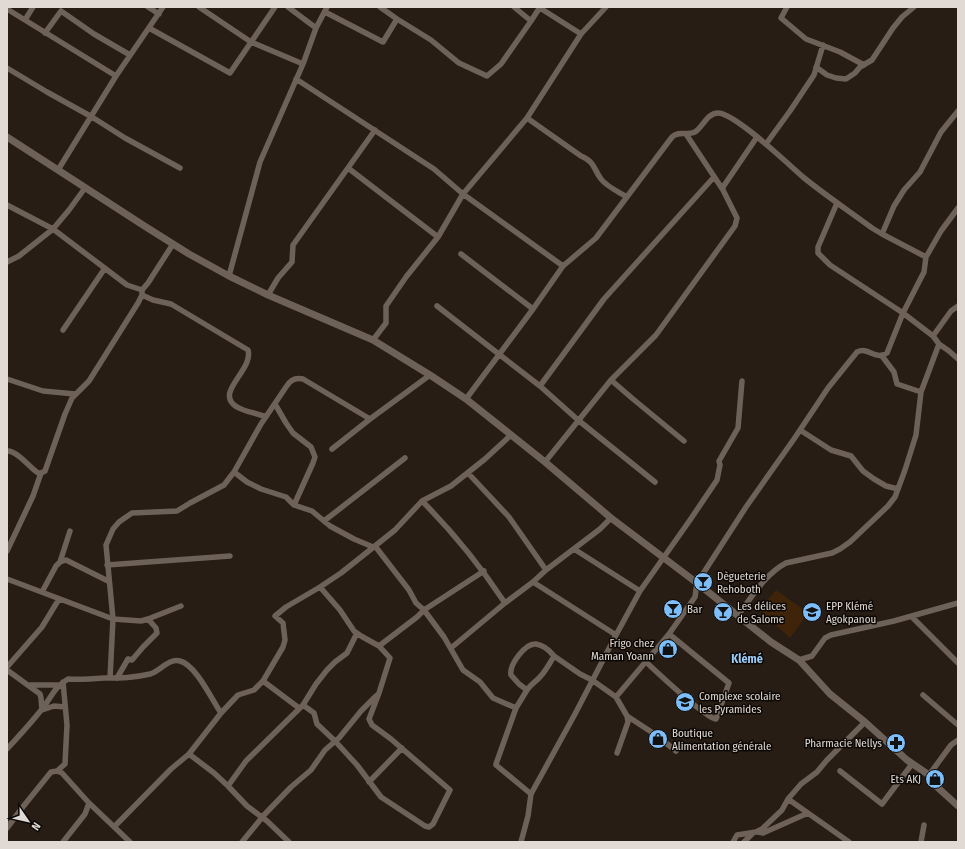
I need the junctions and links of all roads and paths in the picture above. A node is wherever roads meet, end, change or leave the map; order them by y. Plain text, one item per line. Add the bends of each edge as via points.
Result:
1 (33, 7) edge
2 (148, 7) edge
3 (163, 7) edge
4 (199, 7) edge
5 (275, 7) edge
6 (288, 7) edge
7 (380, 7) edge
8 (514, 7) edge
9 (606, 7) edge
10 (787, 7) edge
11 (914, 7) edge
12 (540, 8) edge
13 (7, 9) edge
14 (326, 9) edge
15 (159, 14) junction
16 (24, 20) junction
17 (397, 20) junction
18 (531, 21) junction
19 (149, 28) junction
20 (316, 28) junction
21 (45, 33) junction
22 (581, 34) junction
23 (251, 42) junction
24 (823, 45) junction
25 (130, 55) junction
26 (303, 64) junction
27 (864, 65) junction
28 (816, 67) junction
29 (7, 68) edge
30 (116, 76) junction
31 (296, 79) junction
32 (958, 111) edge
33 (92, 116) junction
34 (527, 118) junction
35 (375, 130) junction
36 (686, 134) junction
37 (7, 137) edge
38 (757, 137) junction
39 (766, 144) junction
40 (180, 168) dead end
41 (348, 168) junction
42 (58, 170) junction
43 (714, 177) junction
44 (86, 188) junction
45 (723, 190) junction
46 (463, 194) junction
47 (627, 197) junction
48 (837, 203) junction
49 (7, 205) edge
50 (958, 208) edge
51 (52, 229) junction
52 (882, 234) junction
53 (438, 237) junction
54 (174, 244) junction
55 (461, 254) dead end
56 (926, 257) junction
57 (7, 262) edge
58 (562, 266) junction
59 (104, 268) junction
60 (229, 276) junction
61 (142, 292) junction
62 (268, 295) junction
63 (437, 306) dead end
64 (958, 306) edge
65 (533, 309) junction
66 (903, 313) junction
67 (63, 330) dead end
68 (933, 336) junction
69 (372, 340) junction
70 (939, 344) junction
71 (499, 353) junction
72 (882, 356) junction
73 (958, 358) edge
74 (430, 375) junction
75 (7, 379) edge
76 (612, 380) junction
77 (742, 381) dead end
78 (540, 386) junction
79 (921, 392) junction
80 (75, 394) junction
81 (466, 399) junction
82 (275, 404) junction
83 (266, 417) junction
84 (370, 419) junction
85 (578, 420) junction
86 (800, 430) junction
87 (511, 436) junction
88 (684, 441) dead end
89 (332, 449) dead end
90 (7, 451) edge
91 (405, 458) dead end
92 (545, 462) junction
93 (234, 472) junction
94 (41, 473) junction
95 (468, 473) junction
96 (655, 482) dead end
97 (898, 489) junction
98 (422, 501) junction
99 (294, 505) junction
100 (611, 518) junction
101 (324, 520) junction
102 (70, 531) dead end
103 (374, 546) junction
104 (574, 549) junction
105 (7, 551) edge
106 (230, 556) dead end
107 (663, 558) junction
108 (60, 562) junction
109 (107, 566) junction
110 (546, 570) junction
111 (484, 572) junction
112 (7, 580) edge
113 (108, 581) junction
114 (533, 582) junction
115 (697, 583) junction
116 (320, 588) junction
117 (640, 591) junction
118 (42, 592) junction
119 (59, 599) junction
120 (506, 603) junction
121 (958, 603) edge
122 (181, 606) dead end
123 (424, 610) junction
124 (738, 615) junction
125 (912, 617) junction
126 (113, 619) junction
127 (148, 619) junction
128 (357, 633) junction
129 (669, 634) junction
130 (616, 635) junction
131 (379, 646) junction
132 (451, 648) junction
133 (554, 656) junction
134 (799, 660) junction
135 (646, 662) junction
136 (958, 662) edge
137 (7, 668) edge
138 (110, 678) junction
139 (117, 678) junction
140 (592, 680) junction
141 (263, 681) junction
142 (61, 684) junction
143 (29, 685) junction
144 (527, 690) junction
145 (379, 694) junction
146 (923, 695) dead end
147 (616, 697) junction
148 (65, 706) junction
149 (301, 707) junction
150 (516, 708) junction
151 (42, 710) junction
152 (221, 713) junction
153 (628, 716) junction
154 (865, 722) junction
155 (958, 725) edge
156 (958, 740) edge
157 (335, 741) junction
158 (402, 748) junction
159 (7, 749) edge
160 (676, 751) dead end
161 (617, 753) dead end
162 (189, 754) junction
163 (912, 764) junction
164 (57, 771) junction
165 (840, 771) dead end
166 (928, 775) junction
167 (369, 782) junction
168 (228, 786) junction
169 (531, 794) junction
170 (788, 799) junction
171 (89, 803) junction
172 (958, 806) edge
173 (808, 813) junction
174 (262, 817) junction
175 (924, 825) dead end
176 (114, 827) junction
177 (7, 828) edge
178 (754, 832) junction
179 (63, 842) edge
180 (130, 842) edge
181 (242, 842) edge
182 (289, 842) edge
183 (522, 842) edge
184 (734, 842) edge
185 (744, 842) edge
186 (849, 842) edge
187 (921, 842) edge

1 - 16 street
2 - 15 street
3 - 15 street
4 - 23 street
5 - 23 street
6 - 20 street
7 - 17 street
8 - 18 street
9 - 22 street
10 - 24 street via 781,18 783,21 806,39
11 - 27 street via 893,28 872,60
12 - 18 street
12 - 22 street
13 - 16 street
14 - 17 street via 383,42
14 - 20 street
15 - 19 street
16 - 21 street
17 - 18 street via 431,40 459,63 487,76 501,64
19 - 23 street via 230,73
19 - 25 street
20 - 26 street
21 - 25 street via 61,11
21 - 30 street
22 - 34 street
23 - 26 street
24 - 27 street
24 - 28 street
25 - 30 street
26 - 31 street
27 - 28 street via 846,79 827,75
28 - 39 street via 814,75
29 - 33 street
30 - 33 street
31 - 35 street
31 - 60 street via 260,162
32 - 52 street via 941,132 920,172 894,206
33 - 40 street via 125,138
33 - 42 street
34 - 46 street
34 - 47 street via 589,160 606,184
35 - 41 street
35 - 46 street via 434,168
36 - 38 street via 696,131 711,115 720,113 733,119
36 - 43 street
36 - 47 street via 678,133 672,137
37 - 42 street
38 - 39 street
38 - 45 street via 724,184
39 - 48 street
41 - 53 street
41 - 62 street via 294,245 292,262
42 - 44 street
43 - 45 street
43 - 78 street via 604,299
44 - 51 street
44 - 54 street
45 - 76 street via 737,218 735,226 656,335
46 - 53 street
46 - 58 street
47 - 58 street via 596,238
48 - 52 street
48 - 66 street via 818,247 818,253 830,265
49 - 51 street
50 - 56 street
51 - 57 street via 19,256
51 - 59 street
52 - 56 street
53 - 69 street via 386,306 386,323
54 - 60 street
54 - 61 street
55 - 65 street
56 - 66 street via 924,272
58 - 65 street
59 - 61 street via 127,285
59 - 67 street
60 - 62 street
61 - 80 street via 90,381
61 - 83 street via 153,300 171,304 248,351 248,358 230,390 229,399 240,408
62 - 69 street
63 - 71 street
64 - 68 street via 951,311
65 - 71 street
66 - 68 street
66 - 72 street via 887,352
68 - 70 street
69 - 74 street
70 - 73 street
70 - 79 street
71 - 78 street
71 - 81 street
72 - 79 street via 894,372 897,384
72 - 86 street via 862,350 857,352 828,388
74 - 81 street
74 - 84 street
75 - 80 street via 43,391
76 - 85 street
76 - 88 street
77 - 107 street via 738,428 719,461 717,480
78 - 85 street
79 - 97 street via 916,435
80 - 94 street via 65,414 47,468
81 - 87 street
82 - 83 street
82 - 84 street via 290,380 298,378
82 - 99 street via 293,433 311,447 315,457
83 - 93 street
84 - 89 street
85 - 92 street
85 - 96 street
86 - 97 street via 831,450 851,456 879,483
86 - 115 street
87 - 92 street
87 - 95 street
90 - 94 street via 13,452
91 - 101 street
92 - 100 street
93 - 99 street via 261,489 286,497
93 - 109 street via 224,485 177,512 132,513 125,517 113,529 108,539
94 - 105 street
95 - 98 street via 451,486
95 - 110 street via 510,517
97 - 124 street via 888,506 840,549 779,567 766,579
98 - 103 street via 395,530
98 - 111 street via 444,523
99 - 101 street via 312,511
100 - 104 street
100 - 107 street
101 - 103 street via 354,539
102 - 108 street
103 - 116 street
103 - 123 street
104 - 110 street
104 - 117 street
106 - 109 street
107 - 115 street
107 - 117 street
108 - 113 street via 69,561
108 - 118 street
109 - 113 street
110 - 114 street
111 - 120 street
111 - 123 street
112 - 118 street
113 - 126 street
114 - 120 street
114 - 130 street
115 - 124 street
115 - 129 street via 695,597
116 - 128 street
116 - 141 street via 275,616 283,623 283,647
117 - 130 street
118 - 119 street
119 - 126 street
119 - 137 street via 42,627
120 - 132 street
121 - 125 street
122 - 127 street
123 - 131 street
123 - 132 street
124 - 134 street via 770,642
125 - 134 street via 831,635 825,638 812,656
125 - 136 street
126 - 127 street
126 - 138 street
127 - 139 street via 157,633 132,660 128,659
128 - 131 street
128 - 149 street via 347,653 335,662 316,684
129 - 135 street
129 - 135 street via 729,684 716,719 702,711
130 - 140 street
131 - 145 street via 390,658
132 - 150 street via 463,670 480,682 493,698
133 - 140 street
133 - 144 street via 543,674
133 - 144 street via 535,644 516,658 511,676
134 - 154 street via 830,694
135 - 147 street
137 - 143 street
138 - 139 street
138 - 142 street via 68,679
139 - 152 street via 136,678 154,673 171,661 181,661 192,668
140 - 147 street
140 - 169 street
141 - 149 street
141 - 152 street via 254,690 238,696
142 - 143 street
142 - 148 street
142 - 151 street via 54,690
143 - 151 street via 40,694
144 - 150 street
145 - 157 street
145 - 158 street via 369,716 370,722
146 - 155 street
147 - 153 street
148 - 151 street
148 - 164 street via 65,764
149 - 157 street via 314,713 318,726
149 - 168 street via 246,761
150 - 169 street via 496,766
151 - 159 street
152 - 162 street
153 - 160 street
153 - 161 street
154 - 163 street
154 - 170 street
156 - 166 street via 951,745
157 - 167 street
157 - 174 street via 311,770
158 - 167 street
158 - 167 street via 450,790 431,826 425,826 386,800
162 - 168 street
162 - 176 street via 170,769
163 - 165 street via 882,804
163 - 166 street
164 - 171 street via 62,773
164 - 177 street via 51,772
166 - 172 street
168 - 174 street
169 - 183 street
170 - 173 street
170 - 178 street via 778,814 762,829
171 - 176 street
171 - 179 street via 85,814
173 - 178 street via 763,833
173 - 186 street
174 - 181 street
174 - 182 street
175 - 187 street
176 - 180 street
178 - 184 street via 737,835
178 - 185 street

